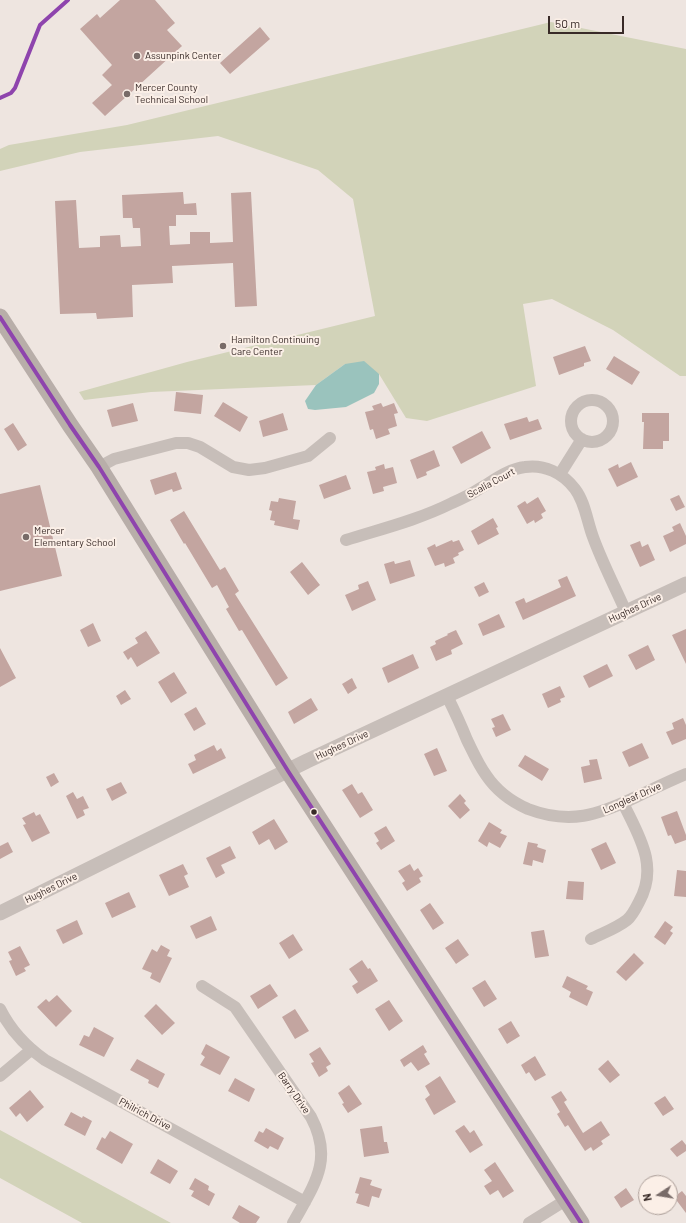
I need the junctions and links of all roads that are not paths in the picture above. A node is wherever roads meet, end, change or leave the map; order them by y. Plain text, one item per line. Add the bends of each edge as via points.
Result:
1 (0, 306) edge
2 (0, 317) edge
3 (19, 345) junction
4 (330, 438) dead end
5 (582, 439) dead end
6 (99, 467) junction
7 (560, 474) junction
8 (346, 540) dead end
9 (686, 584) edge
10 (626, 612) junction
11 (447, 696) junction
12 (288, 771) junction
13 (686, 774) edge
14 (623, 803) junction
15 (0, 913) edge
16 (591, 939) dead end
17 (202, 986) dead end
18 (0, 1009) edge
19 (31, 1050) junction
20 (0, 1076) edge
21 (566, 1200) junction
22 (305, 1202) junction
23 (294, 1223) edge
24 (529, 1223) edge
25 (581, 1223) edge

1 - 3 main road
2 - 3 main road
3 - 6 main road
4 - 6 street via 308,456 265,468 249,470 233,467 200,447 188,443 176,443 114,459
5 - 7 street
6 - 12 main road
7 - 8 street, Scalia Court via 538,466 514,469 436,511
7 - 10 street, Scalia Court via 570,482 582,500 593,537
9 - 10 street, Hughes Drive
10 - 11 street, Hughes Drive
11 - 12 street, Hughes Drive
11 - 14 street, Longleaf Drive via 482,770 497,788 522,806 554,816 572,817 604,812
12 - 15 street, Hughes Drive
12 - 21 main road
13 - 14 street, Longleaf Drive
14 - 16 street via 642,841 646,855 646,884 636,909 627,920
17 - 22 street, Barry Drive via 235,1007 317,1129 321,1142 321,1166
18 - 19 street, Philrich Drive via 13,1032
19 - 20 street
19 - 22 street, Philrich Drive
21 - 24 street
21 - 25 main road
22 - 23 street, Barry Drive

